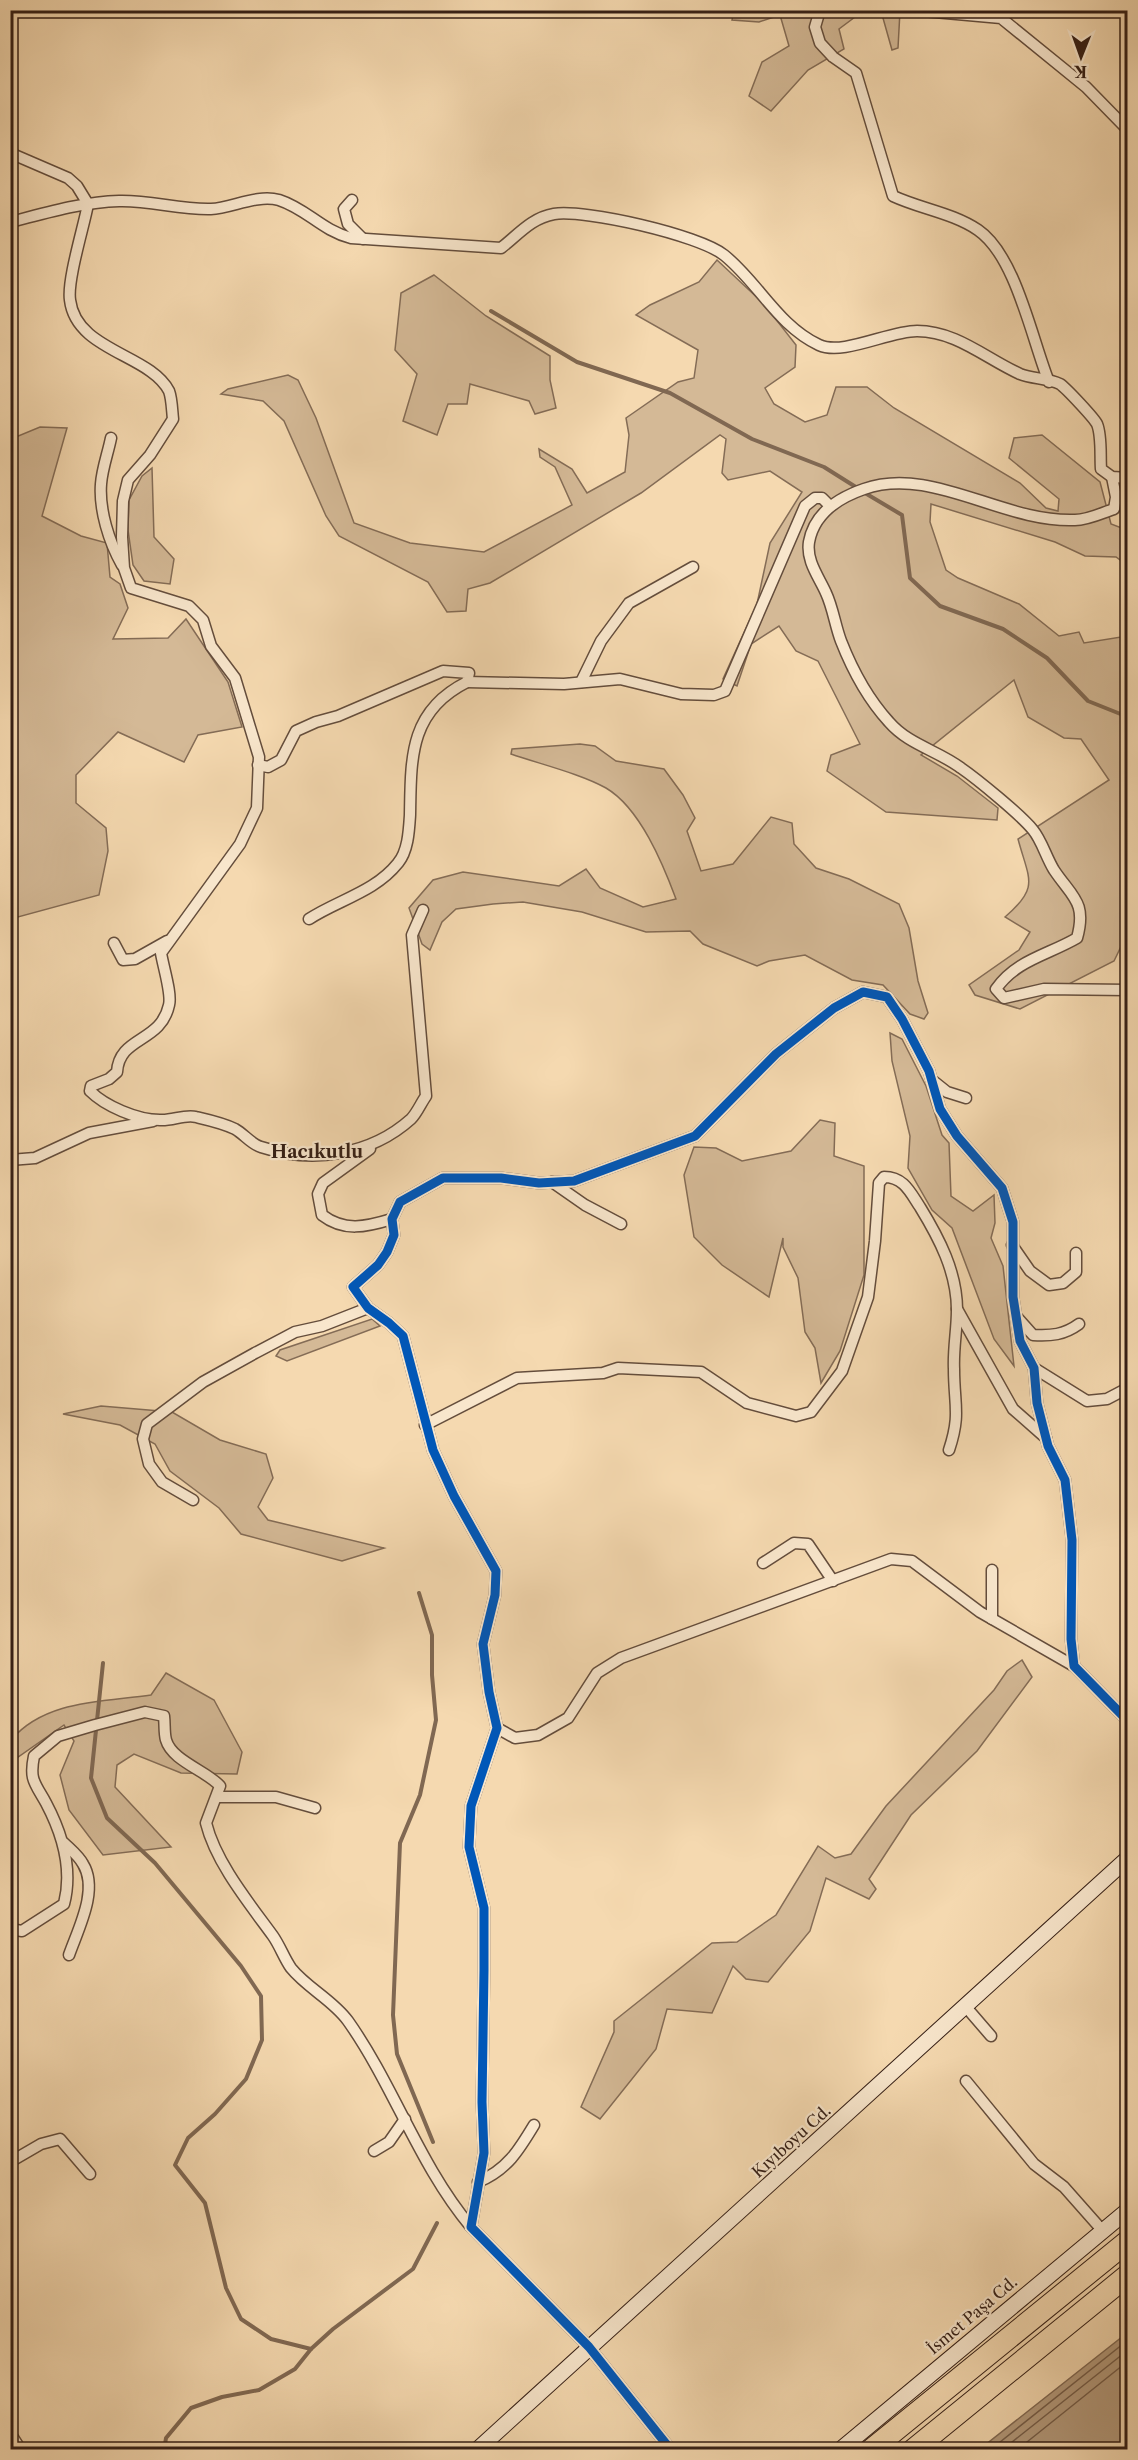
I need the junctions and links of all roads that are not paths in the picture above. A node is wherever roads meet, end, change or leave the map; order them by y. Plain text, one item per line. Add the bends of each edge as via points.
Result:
1 (820, 10) edge
2 (912, 10) edge
3 (1128, 130) edge
4 (10, 153) edge
5 (352, 200) dead end
6 (88, 204) junction
7 (10, 222) edge
8 (363, 239) junction
9 (1049, 382) junction
10 (111, 438) dead end
11 (1112, 477) junction
12 (1128, 478) edge
13 (830, 506) junction
14 (693, 567) dead end
15 (124, 568) junction
16 (467, 682) junction
17 (581, 682) junction
18 (258, 765) junction
19 (423, 910) dead end
20 (309, 919) dead end
21 (170, 939) junction
22 (114, 943) dead end
23 (1128, 990) edge
24 (931, 1079) junction
25 (966, 1098) dead end
26 (159, 1120) junction
27 (382, 1140) junction
28 (10, 1160) edge
29 (552, 1182) junction
30 (392, 1219) junction
31 (621, 1224) dead end
32 (1012, 1244) junction
33 (1076, 1253) dead end
34 (368, 1308) junction
35 (957, 1309) junction
36 (1016, 1315) junction
37 (1079, 1324) dead end
38 (1034, 1368) junction
39 (1128, 1388) edge
40 (426, 1425) junction
41 (1046, 1438) junction
42 (949, 1450) dead end
43 (193, 1500) dead end
44 (763, 1563) dead end
45 (992, 1570) dead end
46 (834, 1581) junction
47 (992, 1619) junction
48 (1074, 1666) junction
49 (1128, 1721) edge
50 (497, 1728) junction
51 (218, 1797) junction
52 (315, 1808) dead end
53 (60, 1838) junction
54 (1128, 1858) edge
55 (10, 1929) edge
56 (69, 1954) dead end
57 (966, 2007) junction
58 (991, 2036) dead end
59 (966, 2081) dead end
60 (405, 2119) junction
61 (534, 2125) dead end
62 (374, 2151) dead end
63 (10, 2162) edge
64 (90, 2174) dead end
65 (478, 2182) junction
66 (1128, 2210) edge
67 (471, 2227) junction
68 (1102, 2230) junction
69 (1128, 2241) edge
70 (1128, 2275) edge
71 (589, 2347) junction
72 (10, 2433) edge
73 (21, 2450) edge
74 (477, 2450) edge
75 (671, 2450) edge
76 (840, 2450) edge
77 (872, 2450) edge
78 (913, 2450) edge

1 - 9 street via 815,27 820,43 856,73 893,196 979,231 998,252 1025,309
2 - 3 street via 1001,18 1086,87
4 - 6 street via 68,178 78,186
5 - 8 street via 344,209 348,224
6 - 7 street
6 - 8 street via 120,201 212,209 276,200 304,211 332,233
6 - 15 street via 70,300 81,326 96,340 151,373 169,392 173,419 128,480 123,501
8 - 9 street via 501,248 540,218 588,214 690,237 723,254 789,326 821,346 846,346 915,331 950,335 1022,375
9 - 11 street via 1060,384 1097,423 1101,469
10 - 15 street via 101,483 102,506 114,551
11 - 12 street
11 - 13 street via 1114,509 1077,520 1039,518 908,482 880,484
13 - 17 street via 822,498 815,498 805,506 724,691 714,695 681,694 620,679
13 - 23 street via 814,523 808,545 841,641 868,695 889,723 911,742 962,768 1033,829 1054,870 1080,905 1082,921 1077,938 1006,974 996,988 1004,998 1044,989
14 - 17 street via 628,603 601,641
15 - 18 street via 131,588 189,606 203,620 211,646 235,678 250,722
16 - 17 street
16 - 18 street via 469,673 434,674 296,731 281,760 268,767
16 - 20 street via 438,699 417,734 410,763 407,843 398,863 372,886
18 - 21 street via 257,808 240,844
19 - 27 street via 412,935 426,1095 413,1117
21 - 22 street via 135,959 123,960
21 - 26 street via 161,953 170,1003 159,1028 126,1049 118,1060 117,1072 90,1091 99,1100 129,1113
24 - 25 street via 947,1092
24 - 29 street via 887,997 863,992 834,1008 776,1054 695,1136 574,1181
24 - 32 street via 940,1109 957,1136 1002,1188 1013,1222
26 - 27 street via 192,1116 236,1130 260,1147 301,1154 335,1155
26 - 28 street via 89,1133 35,1158
27 - 30 street via 323,1183 318,1194 322,1215 336,1226 372,1225
29 - 30 street via 443,1178 400,1202
29 - 31 street
30 - 34 street via 394,1235 387,1252 353,1287
32 - 33 street via 1030,1271 1049,1285 1063,1283 1076,1272
32 - 36 street
34 - 40 street via 403,1336
34 - 43 street via 295,1332 203,1382 147,1424 143,1439 149,1464 162,1482
35 - 40 street via 953,1275 936,1233 904,1183 884,1177 879,1183 868,1297 842,1371 811,1412 796,1416 747,1403 701,1372 618,1368 603,1373 517,1378
35 - 41 street via 1013,1409
35 - 42 street via 953,1346 957,1425
36 - 37 street via 1033,1335 1068,1332
36 - 38 street via 1020,1341
38 - 39 street via 1088,1401 1107,1399
38 - 41 street
40 - 50 street via 454,1496 495,1571 495,1595 483,1644
41 - 48 street via 1065,1480 1072,1540
44 - 46 street via 794,1543 808,1544
45 - 47 street
46 - 47 street via 891,1559 912,1561
46 - 50 street via 621,1658 597,1673 568,1718 538,1735 515,1738
47 - 48 street
48 - 49 street
50 - 65 street via 471,1806 469,1847 484,1908 484,2153
51 - 52 street via 276,1797
51 - 53 street via 220,1786 216,1781 183,1761 166,1742 164,1716 145,1712 129,1715 58,1736 34,1756 31,1772 36,1790
51 - 60 street via 206,1823 241,1893 275,1938 291,1968 346,2019
53 - 55 street via 69,1861 64,1904 22,1930
53 - 56 street via 84,1864 88,1886 85,1909
54 - 57 street, Kıyıboyu Cd.
57 - 58 street
57 - 71 street, Kıyıboyu Cd.
59 - 68 street via 1034,2164 1064,2187
60 - 62 street via 389,2142
60 - 67 street via 439,2184
61 - 65 street via 509,2164
63 - 64 street via 41,2144 60,2139
65 - 67 street
66 - 68 street, İsmet Paşa Cd.
67 - 71 street
68 - 76 street, İsmet Paşa Cd.
69 - 77 highway
70 - 78 highway
71 - 74 street, Kıyıboyu Cd.
71 - 75 street
72 - 73 street

